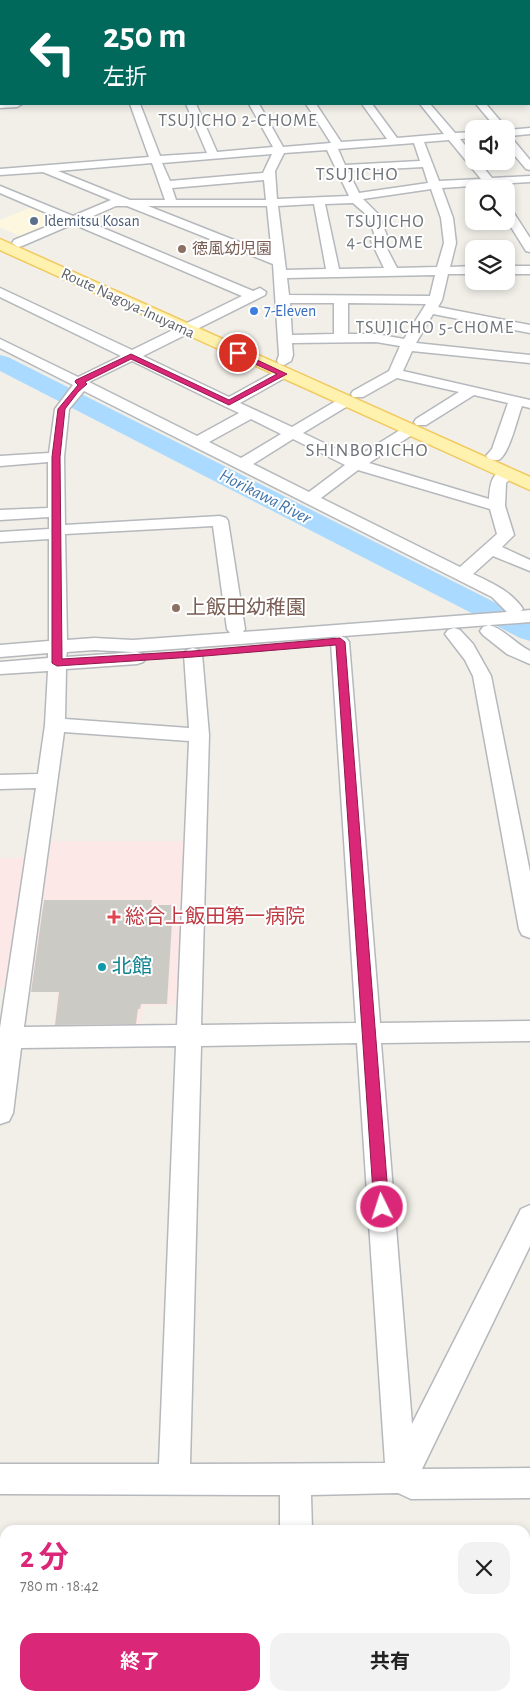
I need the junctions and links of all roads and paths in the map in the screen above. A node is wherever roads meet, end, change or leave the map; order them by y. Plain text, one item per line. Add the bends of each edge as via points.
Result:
1 (134, 105) edge
2 (191, 105) edge
3 (255, 105) edge
4 (312, 105) edge
5 (368, 105) edge
6 (426, 105) edge
7 (482, 105) edge
8 (495, 120) edge
9 (530, 131) edge
10 (515, 132) edge
11 (465, 136) edge
12 (452, 137) junction
13 (418, 140) junction
14 (395, 142) junction
15 (335, 146) junction
16 (515, 149) edge
17 (280, 150) junction
18 (214, 155) junction
19 (156, 160) junction
20 (426, 164) junction
21 (530, 167) edge
22 (342, 168) junction
23 (43, 169) junction
24 (0, 172) edge
25 (269, 176) junction
26 (530, 179) edge
27 (489, 180) edge
28 (515, 181) edge
29 (166, 185) junction
30 (435, 185) junction
31 (465, 185) edge
32 (0, 189) edge
33 (355, 198) junction
34 (319, 201) junction
35 (130, 203) junction
36 (172, 203) junction
37 (272, 203) junction
38 (515, 219) edge
39 (74, 220) junction
40 (5, 244) edge
41 (530, 248) edge
42 (443, 270) junction
43 (465, 270) edge
44 (515, 270) edge
45 (530, 270) edge
46 (392, 271) junction
47 (280, 273) junction
48 (333, 273) junction
49 (0, 292) edge
50 (252, 295) junction
51 (283, 299) junction
52 (341, 300) junction
53 (432, 305) junction
54 (191, 326) junction
55 (530, 329) edge
56 (341, 337) junction
57 (286, 339) junction
58 (0, 342) edge
59 (408, 345) junction
60 (457, 351) junction
61 (131, 356) junction
62 (530, 359) edge
63 (284, 367) junction
64 (395, 373) junction
65 (445, 385) junction
66 (79, 386) junction
67 (471, 391) junction
68 (352, 398) junction
69 (229, 403) junction
70 (523, 403) edge
71 (250, 413) junction
72 (415, 426) junction
73 (292, 434) junction
74 (198, 442) junction
75 (494, 456) junction
76 (56, 457) junction
77 (0, 461) edge
78 (241, 464) junction
79 (356, 464) junction
80 (530, 472) edge
81 (507, 474) junction
82 (530, 484) edge
83 (310, 498) junction
84 (496, 506) junction
85 (57, 512) junction
86 (0, 515) edge
87 (57, 532) junction
88 (0, 537) edge
89 (492, 549) junction
90 (529, 566) edge
91 (462, 574) junction
92 (518, 610) edge
93 (236, 628) junction
94 (530, 628) edge
95 (494, 631) junction
96 (454, 634) junction
97 (340, 642) junction
98 (94, 644) junction
99 (0, 651) edge
100 (193, 654) junction
101 (57, 655) junction
102 (530, 658) edge
103 (0, 668) edge
104 (55, 725) junction
105 (199, 735) junction
106 (47, 781) junction
107 (0, 782) edge
108 (530, 929) edge
109 (530, 1031) edge
110 (369, 1032) junction
111 (190, 1034) junction
112 (6, 1038) edge
113 (0, 1113) edge
114 (530, 1218) edge
115 (401, 1478) junction
116 (0, 1479) edge
117 (174, 1479) junction
118 (295, 1480) junction
119 (530, 1483) edge
120 (296, 1525) edge

1 - 19 street
2 - 18 street
3 - 17 street
4 - 15 street
5 - 14 street
6 - 12 street
7 - 8 street
9 - 10 street
11 - 12 street
12 - 13 street
12 - 27 street
13 - 14 street
13 - 20 street
14 - 15 street
15 - 17 street
15 - 22 street
16 - 21 street
17 - 18 street
17 - 25 street
18 - 19 street
19 - 23 street
19 - 29 street
20 - 22 street
20 - 30 street
22 - 33 street
23 - 24 street
23 - 35 street
25 - 29 street
25 - 37 street
26 - 28 street
29 - 36 street
30 - 31 street
30 - 33 street
30 - 42 street via 447,218 450,243
32 - 39 street
33 - 34 street
33 - 46 street via 373,215 381,236 377,241
34 - 37 street
34 - 48 street
35 - 36 street
35 - 39 street via 114,203
35 - 47 street
36 - 37 street
37 - 47 street
38 - 41 street
39 - 40 street
39 - 50 street
40 - 54 main road, Route Nagoya-Inuyama
42 - 43 street
42 - 46 street
42 - 53 street
44 - 45 street
46 - 48 street
47 - 48 street
47 - 50 street
47 - 51 street
49 - 61 street
50 - 54 street
51 - 52 street
51 - 57 street
52 - 53 street
52 - 56 street
53 - 55 street
53 - 59 street
54 - 61 street
54 - 63 main road, Route Nagoya-Inuyama
56 - 57 street
56 - 59 street via 376,338
57 - 63 street
58 - 66 street
59 - 60 street
59 - 64 street
60 - 62 street
60 - 65 street
61 - 66 street
61 - 69 street
63 - 68 main road, Route Nagoya-Inuyama
63 - 69 street
64 - 65 street
64 - 68 street
65 - 67 street
66 - 74 street
66 - 76 street via 63,407
67 - 70 street
67 - 72 street
68 - 72 main road, Route Nagoya-Inuyama
68 - 73 street
69 - 71 street
70 - 75 street
71 - 73 street
71 - 74 street
72 - 75 main road, Route Nagoya-Inuyama
72 - 79 street
72 - 81 main road, Route Nagoya-Inuyama
73 - 78 street
73 - 79 street
74 - 78 street
75 - 80 main road, Route Nagoya-Inuyama
76 - 77 street
76 - 85 street
78 - 83 street
79 - 83 street
79 - 84 street
81 - 82 main road, Route Nagoya-Inuyama
81 - 84 street via 498,481
83 - 91 street
84 - 89 street via 506,535
85 - 86 street
85 - 87 street
87 - 88 street
87 - 93 street via 220,521
87 - 101 street
89 - 90 street
89 - 91 street
91 - 92 street via 498,593
92 - 93 street
92 - 98 street via 133,646
93 - 98 street via 133,636
94 - 95 street
95 - 96 street
95 - 102 street via 513,650
96 - 97 street
96 - 108 street via 479,666 482,676
97 - 100 street
97 - 110 street
98 - 101 street
99 - 101 street
100 - 101 street
100 - 105 street
101 - 103 street
101 - 104 street
104 - 105 street
104 - 106 street
105 - 111 street
106 - 107 street
106 - 112 street
109 - 110 street
110 - 111 street
110 - 115 street
111 - 112 street
111 - 117 street
112 - 113 street
114 - 115 street
115 - 118 street
115 - 119 street via 411,1484
116 - 117 street
117 - 118 street
118 - 120 street

